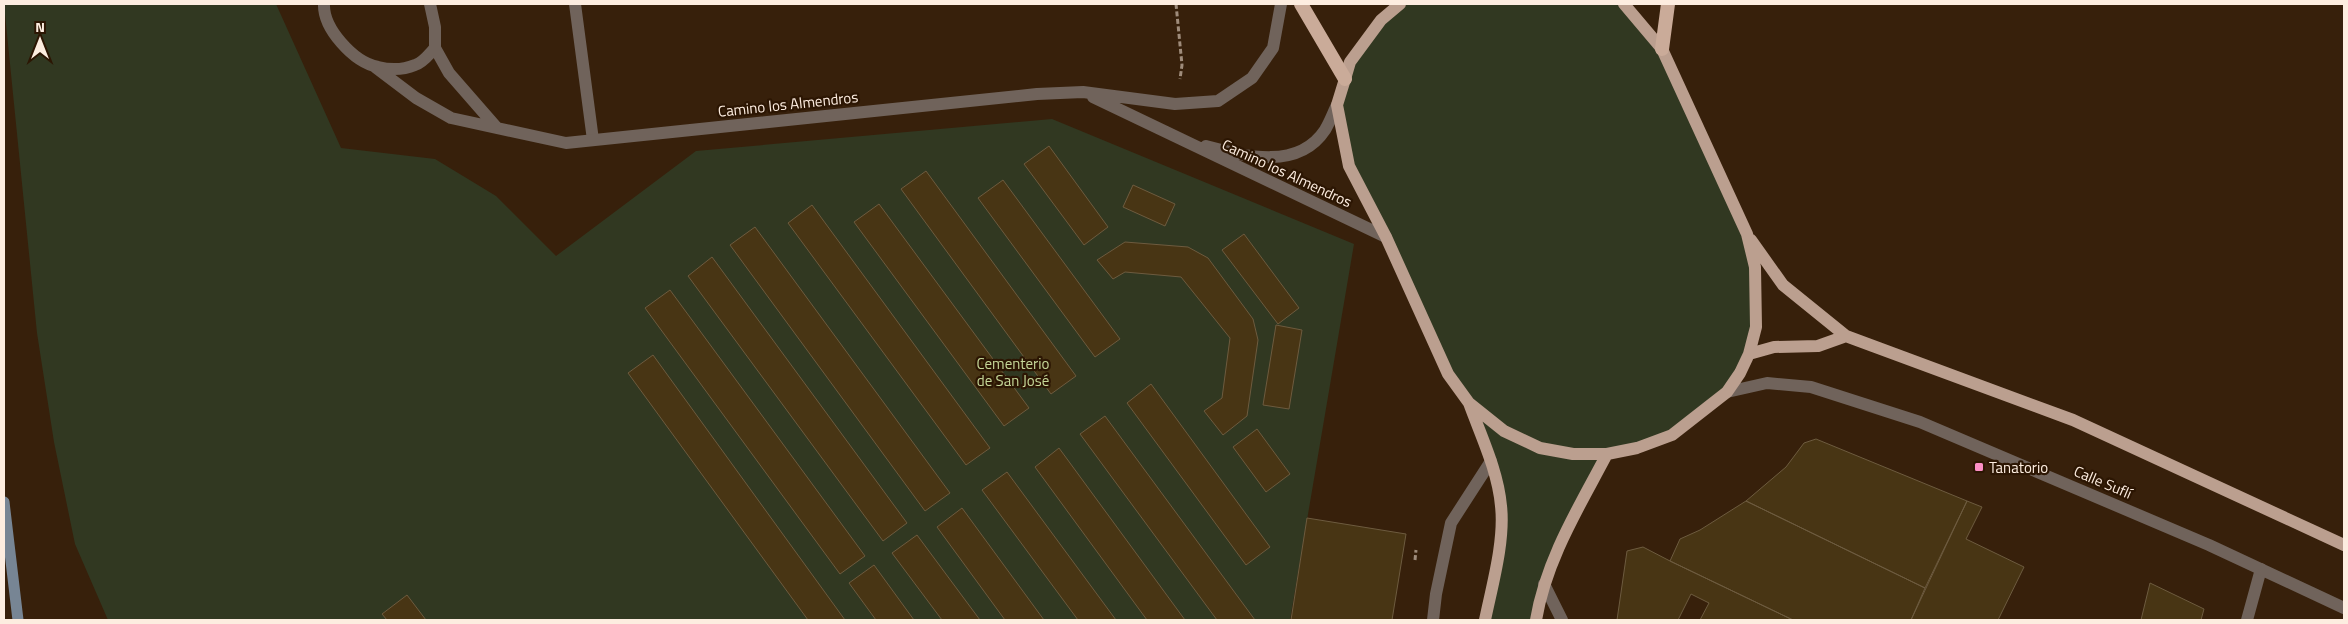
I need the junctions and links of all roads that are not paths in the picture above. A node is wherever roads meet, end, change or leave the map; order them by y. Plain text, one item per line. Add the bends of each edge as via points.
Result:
1 (430, 4) edge
2 (575, 4) edge
3 (1281, 4) edge
4 (1301, 4) edge
5 (1400, 4) edge
6 (1624, 4) edge
7 (1668, 4) edge
8 (323, 7) edge
9 (435, 48) junction
10 (1662, 49) junction
11 (376, 67) junction
12 (1345, 79) junction
13 (1083, 92) junction
14 (1337, 105) junction
15 (498, 128) junction
16 (1174, 137) junction
17 (593, 140) junction
18 (1747, 234) junction
19 (1386, 238) junction
20 (1846, 336) junction
21 (1749, 354) junction
22 (1727, 392) junction
23 (1469, 403) junction
24 (1608, 454) junction
25 (1491, 461) junction
26 (2344, 545) edge
27 (2261, 569) junction
28 (1544, 584) junction
29 (2344, 608) edge
30 (1433, 620) edge
31 (1485, 620) edge
32 (1536, 620) edge
33 (1562, 620) edge
34 (2247, 620) edge

1 - 9 street
2 - 17 street
3 - 13 street, Camino los Almendros via 1273,48 1252,78 1218,101 1175,104
4 - 12 highway
5 - 12 main road via 1381,20 1360,48 1350,62
6 - 10 main road
7 - 10 highway
8 - 11 street, Camino los Almendros via 336,37 348,50
9 - 11 street via 418,65 398,70
9 - 15 street via 449,73
10 - 18 main road
11 - 15 street, Camino los Almendros via 416,98 451,118
12 - 14 main road
13 - 16 street, Camino los Almendros
13 - 17 street, Camino los Almendros
14 - 16 street, Camino los Almendros via 1324,131 1306,146 1279,158 1243,156
14 - 19 main road via 1349,166
15 - 17 street, Camino los Almendros via 566,143
16 - 19 street, Camino los Almendros
18 - 20 main road via 1783,285
18 - 21 main road via 1755,267 1756,318
19 - 23 main road via 1448,374
20 - 21 main road via 1818,346 1774,347
20 - 26 main road via 2073,420
21 - 22 main road
22 - 24 main road via 1672,435 1637,448
22 - 27 street, Calle Suflí via 1767,383 1811,387 1920,422
23 - 24 main road via 1504,431 1540,448 1573,454
23 - 25 main road
24 - 28 main road via 1562,538
25 - 30 street via 1452,523
25 - 31 main road via 1501,507 1498,560
27 - 29 street, Calle Suflí
27 - 34 street
28 - 32 main road
28 - 33 street

